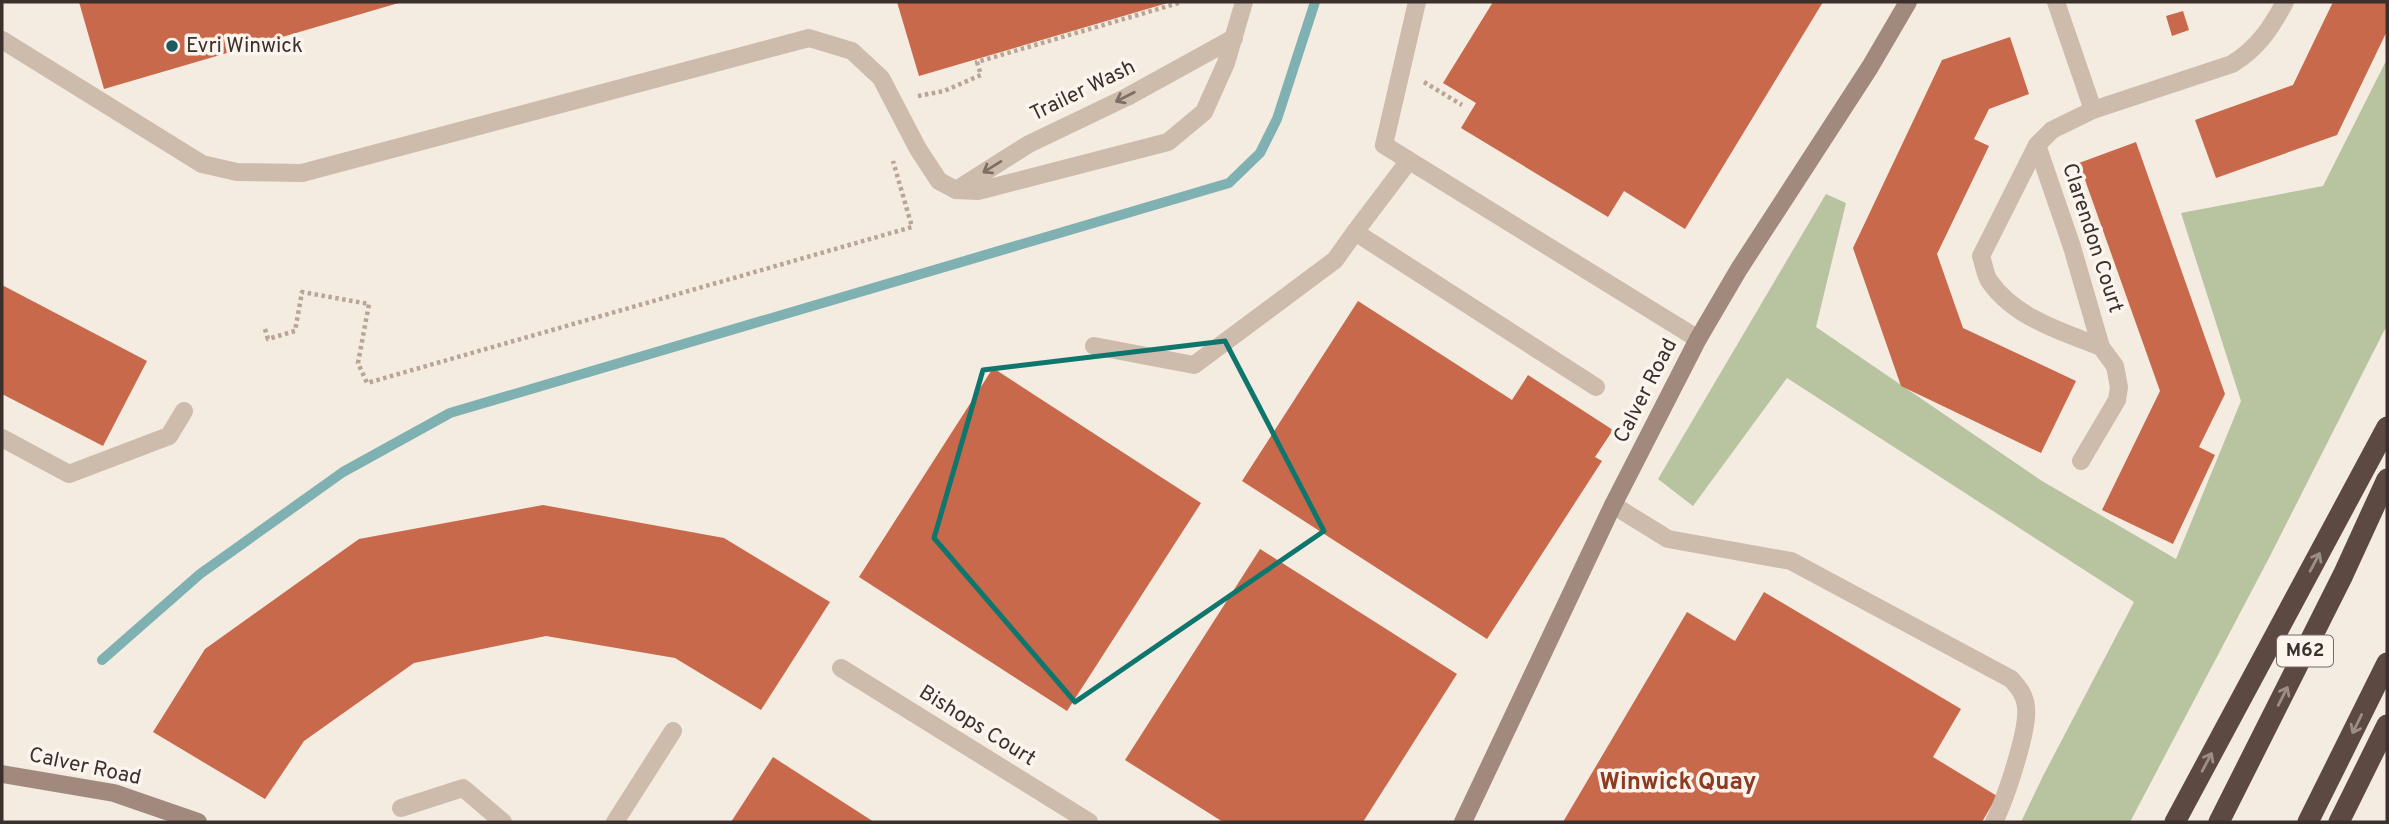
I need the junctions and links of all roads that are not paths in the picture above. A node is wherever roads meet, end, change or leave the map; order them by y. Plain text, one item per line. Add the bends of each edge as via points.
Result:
1 (1244, 2) edge
2 (1417, 2) edge
3 (1908, 2) edge
4 (2056, 2) edge
5 (2277, 7) edge
6 (1234, 38) junction
7 (2, 40) edge
8 (2093, 110) junction
9 (2037, 145) junction
10 (1408, 162) junction
11 (956, 190) junction
12 (1355, 232) junction
13 (1698, 339) junction
14 (1094, 346) dead end
15 (2101, 347) junction
16 (1596, 387) dead end
17 (184, 411) dead end
18 (2387, 427) edge
19 (2, 438) edge
20 (2081, 461) dead end
21 (2387, 479) edge
22 (1613, 505) junction
23 (2387, 663) edge
24 (841, 668) dead end
25 (2387, 725) edge
26 (673, 731) dead end
27 (2, 774) edge
28 (401, 808) dead end
29 (198, 822) edge
30 (503, 822) edge
31 (615, 822) edge
32 (1089, 822) edge
33 (1463, 822) edge
34 (1994, 822) edge
35 (2175, 822) edge
36 (2219, 822) edge
37 (2308, 822) edge
38 (2339, 822) edge

1 - 6 lane
2 - 10 lane via 1384,145
3 - 13 street, Calver Road
4 - 8 lane
5 - 8 lane, Clarendon Court via 2265,37 2232,64
6 -> 11 lane, Trailer Wash via 1029,144
6 - 11 lane via 1204,112 1168,142 978,191
7 - 11 lane via 202,164 237,172 302,173 809,38 852,51 881,79 939,181
8 - 9 lane, Clarendon Court via 2052,130
9 - 15 lane, Clarendon Court
9 - 15 lane, Clarendon Court via 1982,256 1989,281 2013,305 2049,327
10 - 12 lane
10 - 13 lane
12 - 14 lane via 1335,260 1194,365
12 - 16 lane
13 - 22 street, Calver Road
15 - 20 lane, Clarendon Court via 2115,366 2117,400
17 - 19 lane via 169,436 69,474
35 -> 18 highway
36 -> 21 highway, M62
22 - 33 street, Calver Road
22 - 34 lane via 1668,539 1791,561 2011,679 2022,692 2027,709 2006,797
23 -> 37 highway
24 - 32 lane, Bishops Court
25 - 38 highway
26 - 31 lane
27 - 29 street, Calver Road via 114,793
28 - 30 lane via 463,788

